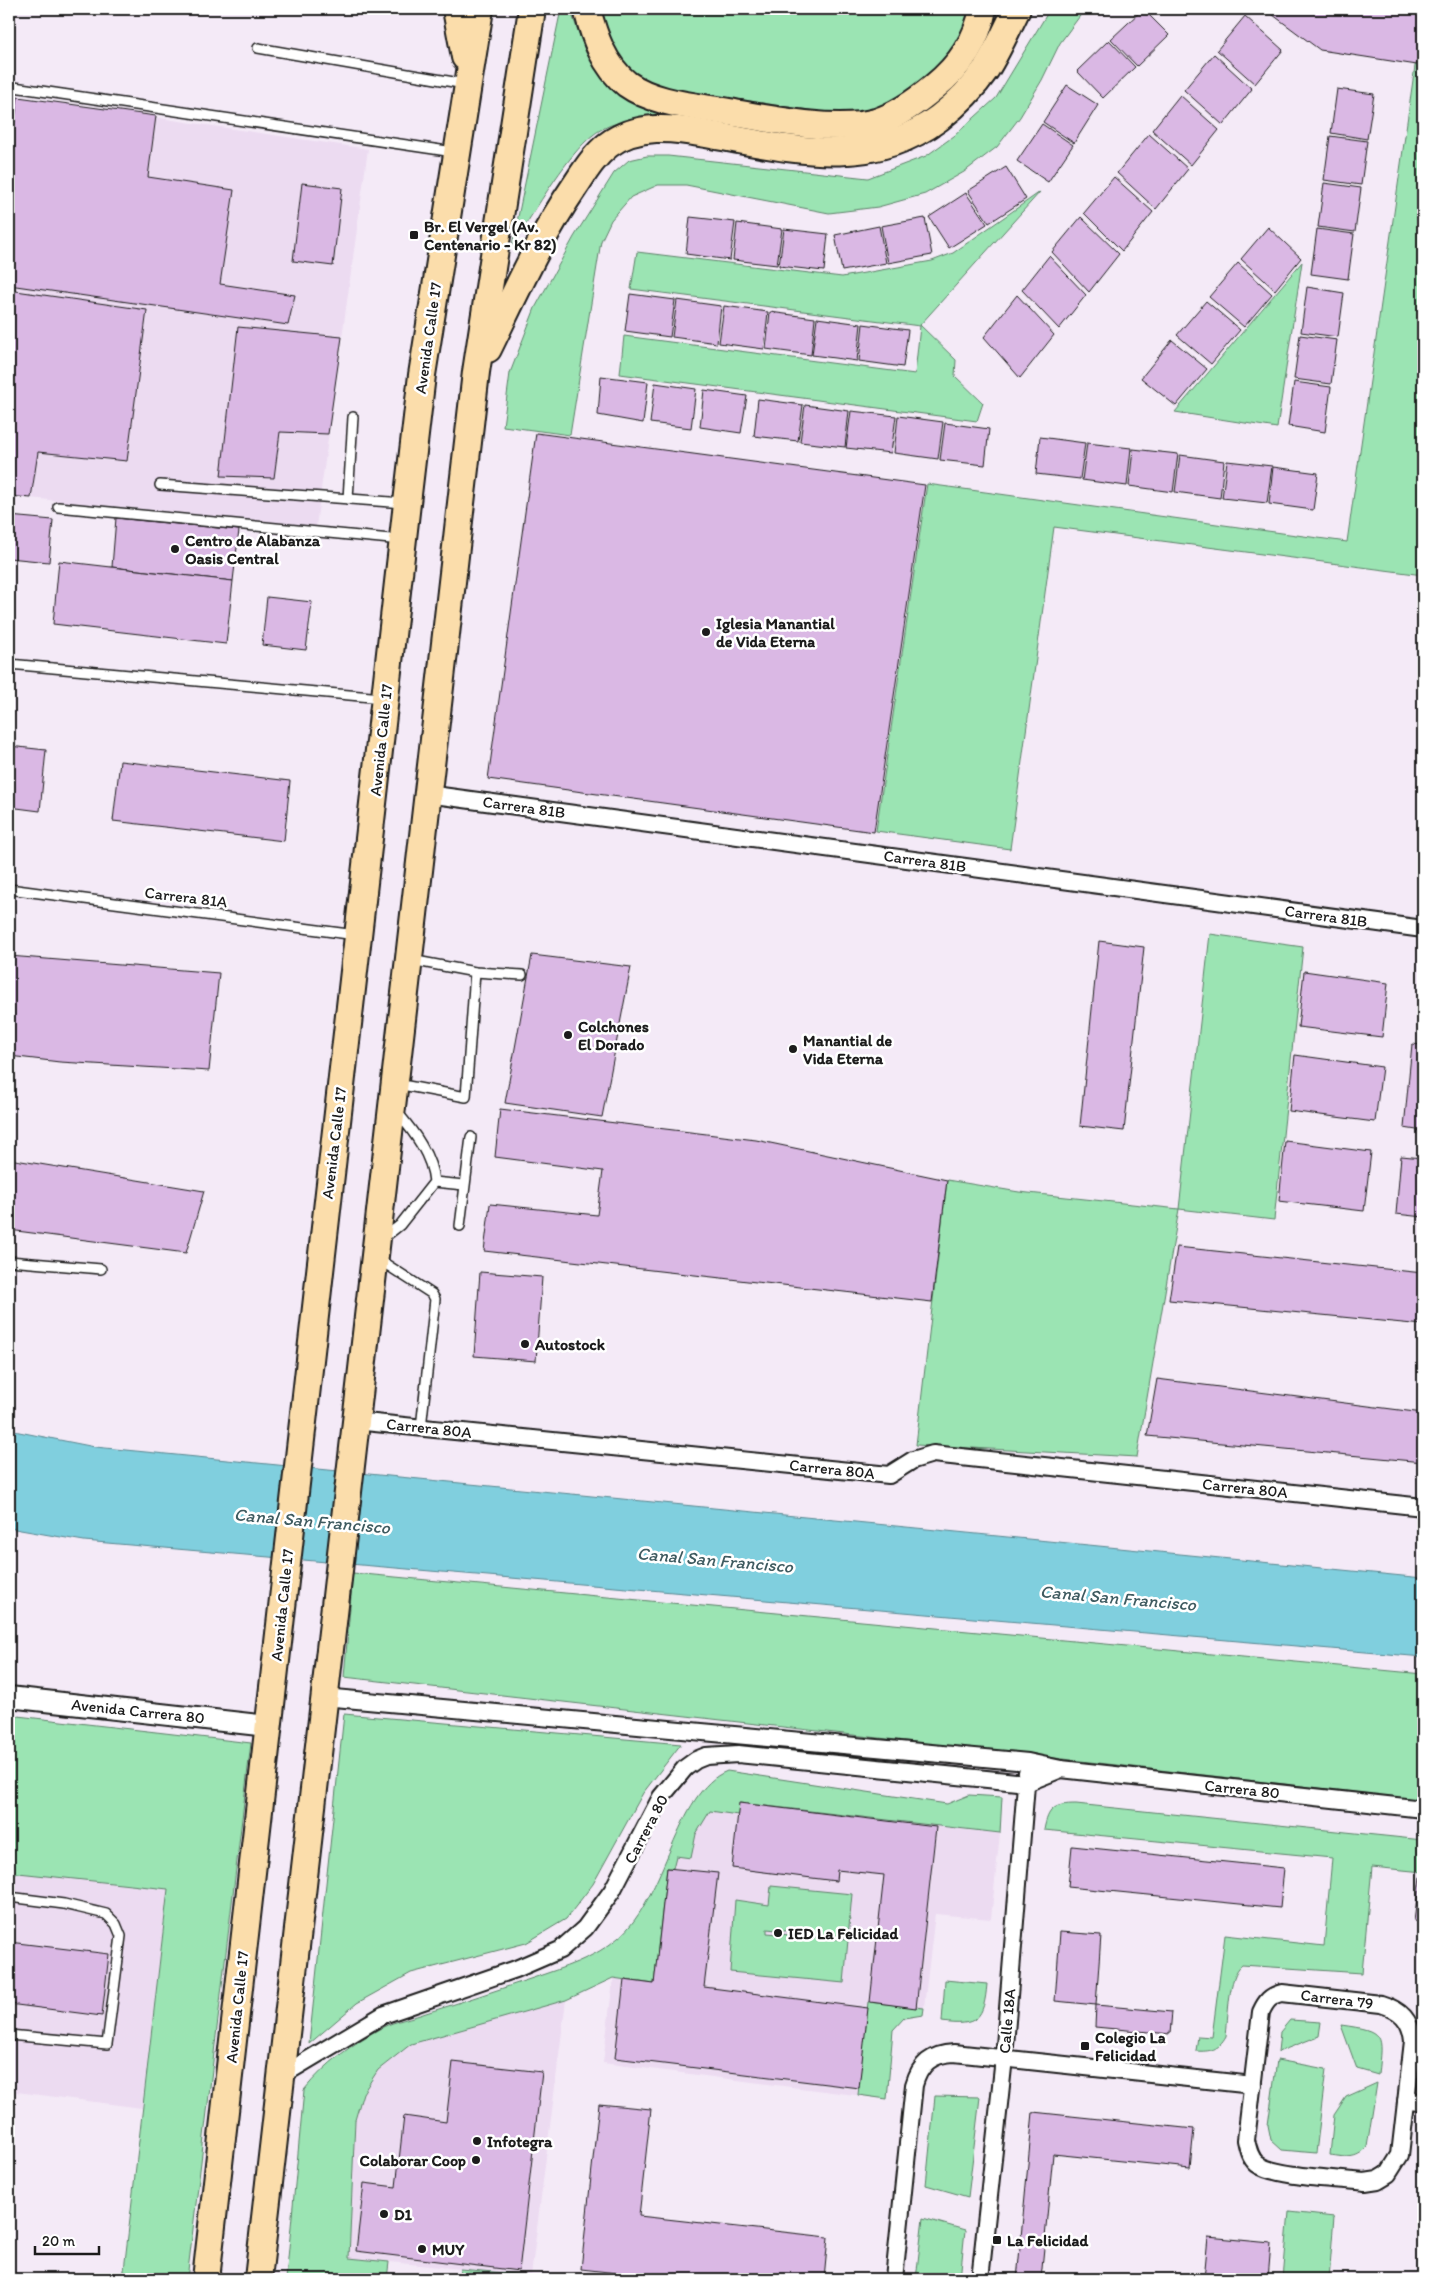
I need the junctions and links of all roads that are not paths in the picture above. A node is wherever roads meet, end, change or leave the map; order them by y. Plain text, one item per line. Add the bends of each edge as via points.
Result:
1 (456, 9) edge
2 (480, 9) edge
3 (532, 9) edge
4 (586, 9) edge
5 (983, 9) edge
6 (1017, 9) edge
7 (258, 48) dead end
8 (468, 82) junction
9 (14, 87) dead end
10 (456, 152) junction
11 (476, 372) junction
12 (353, 417) dead end
13 (160, 485) dead end
14 (348, 499) junction
15 (407, 503) junction
16 (58, 507) dead end
17 (402, 540) junction
18 (9, 664) edge
19 (385, 699) junction
20 (427, 794) junction
21 (9, 889) edge
22 (1423, 929) edge
23 (359, 935) junction
24 (408, 960) junction
25 (475, 972) junction
26 (522, 975) dead end
27 (393, 1094) junction
28 (471, 1137) dead end
29 (434, 1182) junction
30 (464, 1184) junction
31 (460, 1226) dead end
32 (375, 1250) junction
33 (9, 1261) edge
34 (101, 1269) dead end
35 (421, 1428) junction
36 (354, 1433) junction
37 (1423, 1508) edge
38 (324, 1696) junction
39 (9, 1697) edge
40 (268, 1726) junction
41 (1028, 1762) junction
42 (1062, 1769) junction
43 (1026, 1783) junction
44 (1423, 1809) edge
45 (9, 1898) edge
46 (9, 2035) edge
47 (1004, 2058) junction
48 (281, 2076) junction
49 (1253, 2084) junction
50 (1406, 2101) junction
51 (1423, 2102) edge
52 (206, 2279) edge
53 (258, 2279) edge
54 (894, 2279) edge
55 (980, 2279) edge

1 - 8 main road
2 - 8 main road, Avenida Calle 17
3 - 11 main road
4 - 5 main road via 599,47 608,62 616,74 640,92 704,108 833,126 875,122 919,99 961,61 972,42
6 - 11 main road via 986,69 966,94 929,124 896,142 864,150 825,153 684,130 650,129 624,136 610,144 594,158 565,201 533,257
7 - 8 lane
8 - 10 main road, Avenida Calle 17
9 - 10 lane
10 - 15 main road, Avenida Calle 17 via 422,375
11 - 20 main road
12 - 14 lane
13 - 14 lane
14 - 15 lane
15 - 17 main road, Avenida Calle 17
16 - 17 lane
17 - 19 main road, Avenida Calle 17
18 - 19 lane
19 - 23 main road, Avenida Calle 17
20 - 22 street, Carrera 81B
20 - 24 main road
21 - 23 lane, Carrera 81A
23 - 40 main road, Avenida Calle 17
24 - 25 lane
24 - 27 main road
25 - 26 lane
25 - 27 lane via 466,1097
27 - 29 lane via 433,1168
27 - 32 main road
28 - 30 lane
29 - 30 lane
29 - 32 lane
30 - 31 lane
32 - 35 lane via 435,1299
32 - 36 main road
33 - 34 lane
35 - 36 street, Carrera 80A
35 - 37 street, Carrera 80A via 889,1475 913,1460 933,1454
36 - 38 main road
38 - 41 street, Carrera 80
38 - 48 main road
39 - 40 street, Avenida Carrera 80
40 - 52 main road, Avenida Calle 17
41 - 42 street, Carrera 80
41 - 43 street, Calle 18A
42 - 43 street, Carrera 80
42 - 44 street, Carrera 80
43 - 47 street, Calle 18A
43 - 48 street, Carrera 80 via 738,1754 696,1760 661,1796 612,1891 574,1940 560,1950 516,1969 383,2015
45 - 46 lane via 64,1904 106,1914 116,1924 121,1936 107,2044
47 - 49 street
47 - 54 street via 940,2054 928,2060 918,2071
47 - 55 street, Calle 18A
48 - 53 main road
49 - 50 street, Carrera 79 via 1246,2140 1256,2163 1277,2172 1346,2180 1378,2180 1388,2174 1400,2155
49 - 50 street, Carrera 79 via 1261,2012 1273,1996 1294,1994 1381,2004 1395,2008 1406,2017 1412,2028 1413,2041
50 - 51 street

